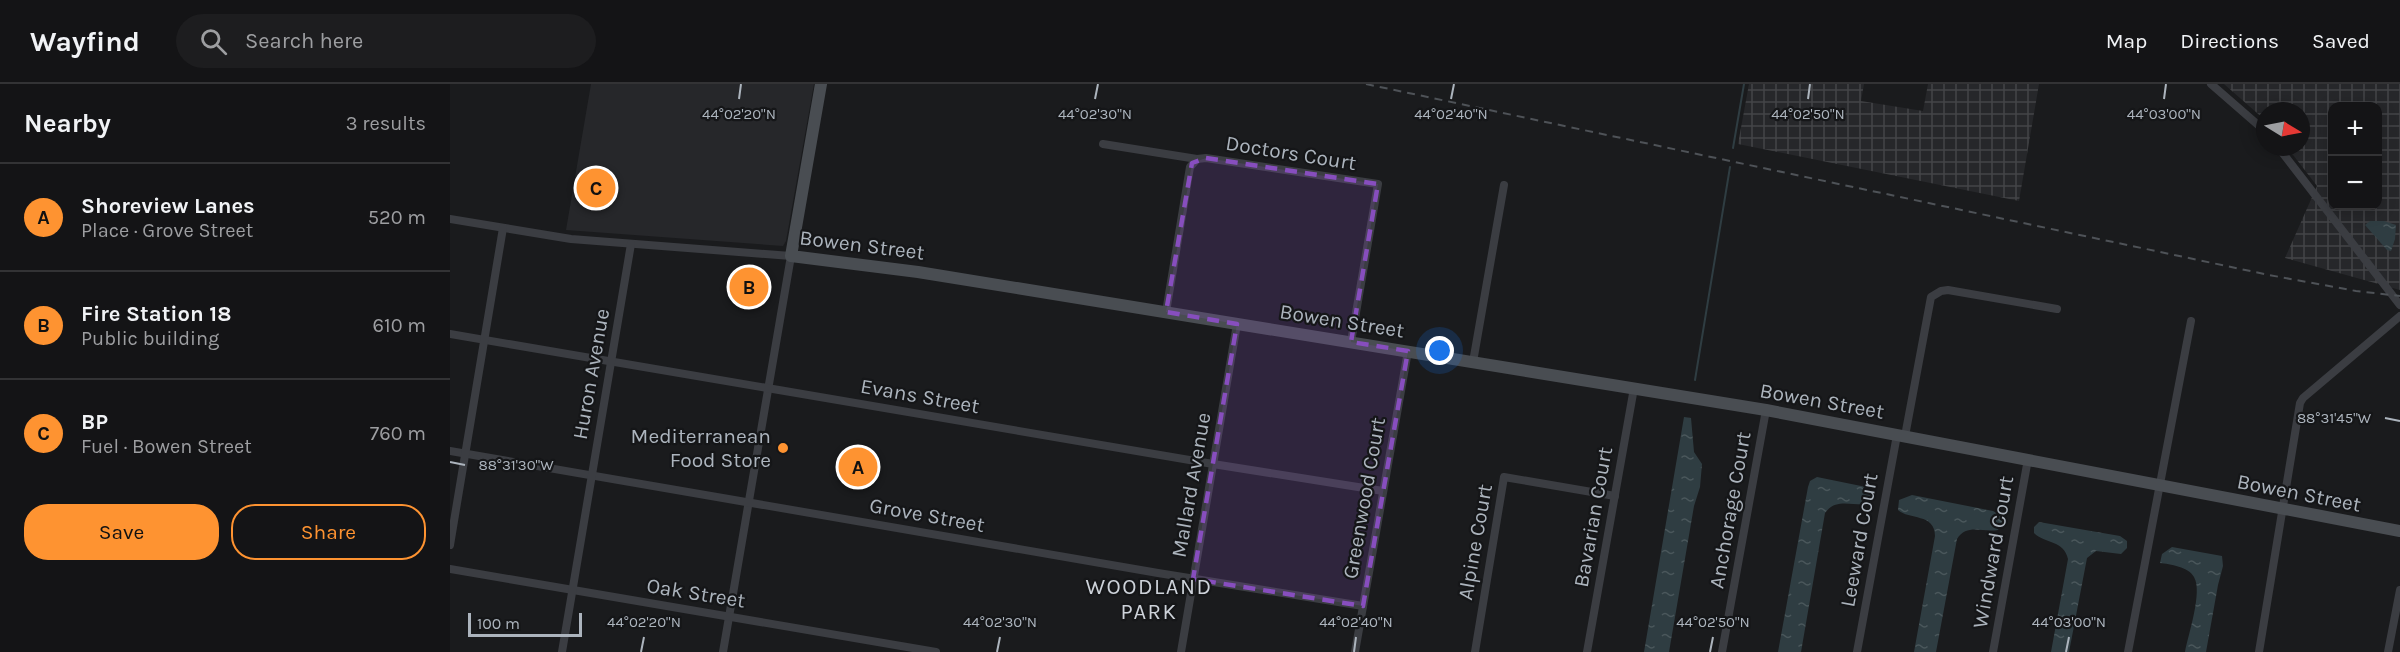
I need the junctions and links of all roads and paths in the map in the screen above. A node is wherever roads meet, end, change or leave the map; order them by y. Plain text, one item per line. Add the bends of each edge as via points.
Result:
1 (821, 84) edge
2 (2214, 85) edge
3 (2256, 123) edge
4 (1103, 144) dead end
5 (2285, 156) edge
6 (1197, 159) junction
7 (1504, 185) dead end
8 (450, 219) edge
9 (503, 228) junction
10 (631, 244) junction
11 (791, 256) junction
12 (2400, 305) edge
13 (2057, 309) dead end
14 (1166, 312) junction
15 (2400, 316) edge
16 (2191, 321) dead end
17 (1237, 324) junction
18 (450, 334) edge
19 (485, 340) junction
20 (1351, 342) junction
21 (1408, 351) junction
22 (612, 361) junction
23 (1473, 362) junction
24 (768, 388) junction
25 (1634, 388) junction
26 (1766, 410) junction
27 (1901, 435) junction
28 (450, 451) edge
29 (466, 454) junction
30 (2028, 459) junction
31 (1213, 464) junction
32 (592, 476) junction
33 (2158, 486) junction
34 (1383, 491) junction
35 (1615, 496) junction
36 (749, 502) junction
37 (2283, 509) junction
38 (2400, 531) edge
39 (450, 545) edge
40 (450, 569) edge
41 (1193, 579) junction
42 (572, 590) junction
43 (2400, 590) edge
44 (1363, 606) junction
45 (729, 616) junction
46 (562, 652) edge
47 (723, 652) edge
48 (936, 652) edge
49 (1181, 652) edge
50 (1355, 652) edge
51 (1474, 652) edge
52 (1587, 652) edge
53 (1722, 652) edge
54 (1857, 652) edge
55 (1993, 652) edge
56 (2128, 652) edge
57 (2259, 652) edge
58 (2388, 652) edge

1 - 11 main road
2 - 3 street
4 - 6 street
5 - 12 street
6 - 14 street, Doctors Court via 1190,167
6 - 20 street, Doctors Court via 1378,184
7 - 23 street
8 - 9 street, Bowen Street
9 - 10 street, Bowen Street
9 - 19 street
10 - 11 street, Bowen Street
10 - 22 street, Huron Avenue
11 - 14 main road, Bowen Street
11 - 24 street
13 - 27 street, Leeward Court via 1948,290 1932,297
14 - 17 main road, Bowen Street
15 - 37 street via 2303,398
16 - 33 street
17 - 20 main road, Bowen Street
17 - 31 street, Mallard Avenue
18 - 19 street, Evans Street
19 - 22 street, Evans Street
19 - 29 street
20 - 21 main road, Bowen Street
21 - 23 main road, Bowen Street
21 - 34 street, Greenwood Court
22 - 24 street, Evans Street
22 - 32 street, Huron Avenue
23 - 25 main road, Bowen Street
24 - 31 street, Evans Street
24 - 36 street
25 - 26 main road, Bowen Street
25 - 35 street, Bavarian Court
26 - 27 main road, Bowen Street
26 - 53 street, Anchorage Court
27 - 30 main road, Bowen Street
27 - 54 street, Leeward Court
28 - 29 street, Grove Street
29 - 32 street, Grove Street
29 - 39 street
30 - 33 main road, Bowen Street
30 - 55 street, Windward Court
31 - 34 street, Evans Street
31 - 41 street, Mallard Avenue
32 - 36 street, Grove Street
32 - 42 street, Huron Avenue
33 - 37 main road, Bowen Street
33 - 56 street
34 - 44 street, Greenwood Court
35 - 51 street, Alpine Court via 1504,477
35 - 52 street, Bavarian Court
36 - 41 street, Grove Street
36 - 45 street
37 - 38 main road, Bowen Street
37 - 57 street
40 - 42 street, Oak Street
41 - 44 street, Grove Street
41 - 49 street, Mallard Avenue
42 - 45 street, Oak Street
42 - 46 street, Huron Avenue
43 - 58 street
44 - 50 street, Greenwood Court
45 - 47 street
45 - 48 street, Oak Street

